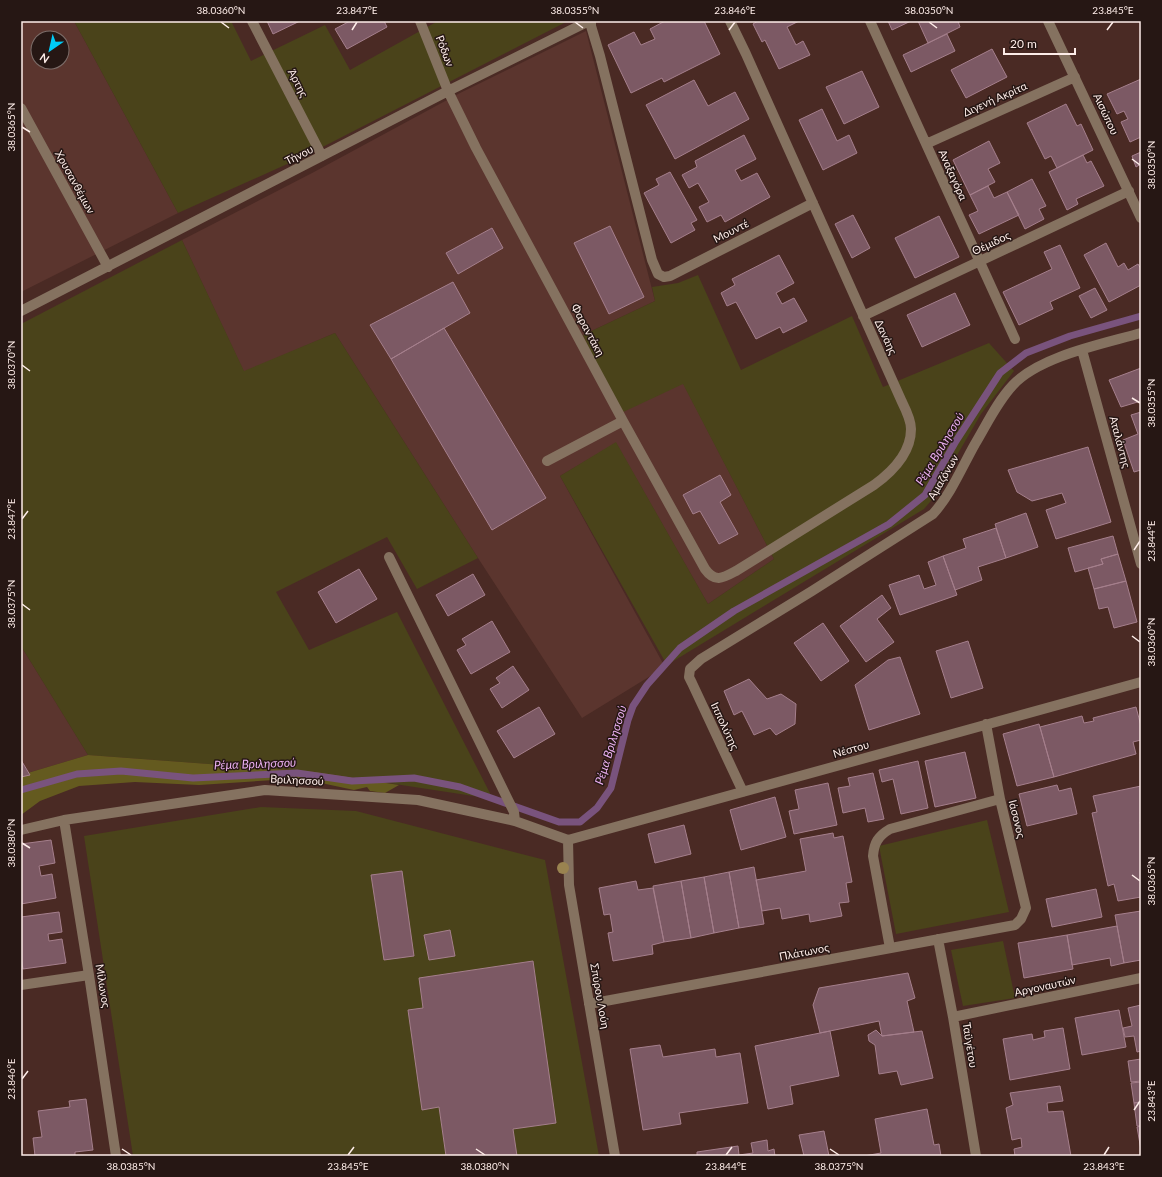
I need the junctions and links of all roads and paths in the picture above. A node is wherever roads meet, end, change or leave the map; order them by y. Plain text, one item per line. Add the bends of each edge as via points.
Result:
1 (252, 21) edge
2 (420, 21) edge
3 (590, 21) edge
4 (730, 21) edge
5 (870, 21) edge
6 (1048, 21) edge
7 (1075, 77) junction
8 (448, 91) junction
9 (21, 108) edge
10 (926, 144) junction
11 (322, 156) junction
12 (1128, 191) junction
13 (813, 203) junction
14 (1141, 218) edge
15 (979, 262) junction
16 (108, 267) junction
17 (21, 311) edge
18 (863, 316) junction
19 (1141, 333) edge
20 (1015, 339) dead end
21 (1082, 350) junction
22 (623, 421) junction
23 (547, 461) dead end
24 (389, 557) dead end
25 (1141, 564) edge
26 (713, 577) joint
27 (690, 669) joint
28 (1141, 682) edge
29 (986, 724) junction
30 (743, 792) junction
31 (1000, 799) junction
32 (514, 816) junction
33 (64, 820) junction
34 (21, 830) edge
35 (568, 840) junction
36 (1022, 919) joint
37 (938, 939) junction
38 (890, 948) junction
39 (89, 975) junction
40 (1141, 978) edge
41 (21, 986) edge
42 (589, 1004) junction
43 (953, 1017) junction
44 (116, 1156) edge
45 (615, 1156) edge
46 (976, 1156) edge

1 - 11 street, Άρτης
2 - 8 street, Ρόδων
3 - 8 street, Τήνου
3 - 13 street, Μουντέ via 656,272 664,277 670,276
4 - 13 street, Δανάης
5 - 10 street, Αναξαγόρα
6 - 7 street, Αισώπου
7 - 10 street, Διγενή Ακρίτα
7 - 12 street, Αισώπου
8 - 11 street, Τήνου
8 - 22 street, Φαραντάκη
9 - 16 street, Χρυσανθέμων
10 - 15 street, Αναξαγόρα
11 - 16 street, Τήνου
12 - 14 street, Αισώπου
12 - 15 street, Θέμιδος
13 - 18 street, Δανάης
15 - 18 street, Θέμιδος
15 - 20 street, Αναξαγόρα
16 - 17 street, Τήνου
18 - 26 street, Δανάης via 910,420 910,437 901,459 889,474 867,489 736,571 723,578
19 - 21 street, Αμαζόνων
21 - 25 street, Αταλάντης
21 - 27 street, Αμαζόνων via 1043,365 1013,385 994,410 933,514 812,592 701,659
22 - 23 street
22 - 26 street, Φαραντάκη via 705,569
24 - 32 street
27 - 30 street, Ιππολύτης via 689,677
28 - 29 street, Νέστου
29 - 30 street, Νέστου
29 - 31 street, Ιάσονος
30 - 35 street, Νέστου
31 - 36 street, Ιάσονος via 1026,908
31 - 38 street via 890,829 877,839 873,847 873,856
32 - 33 street, Βριλησσού via 418,800 265,790
32 - 35 street, Βριλησσού
33 - 34 street, Βριλησσού
33 - 39 street, Μίλωνος
35 - 42 street, Σπύρου Λούη via 569,885
36 - 37 street, Πλάτωνος via 1015,925
37 - 38 street, Πλάτωνος
37 - 43 street, Ταϋγέτου
38 - 42 street, Πλάτωνος
39 - 41 street
39 - 44 street, Μίλωνος
40 - 43 street, Αργοναυτών
42 - 45 street, Σπύρου Λούη
43 - 46 street, Ταϋγέτου

